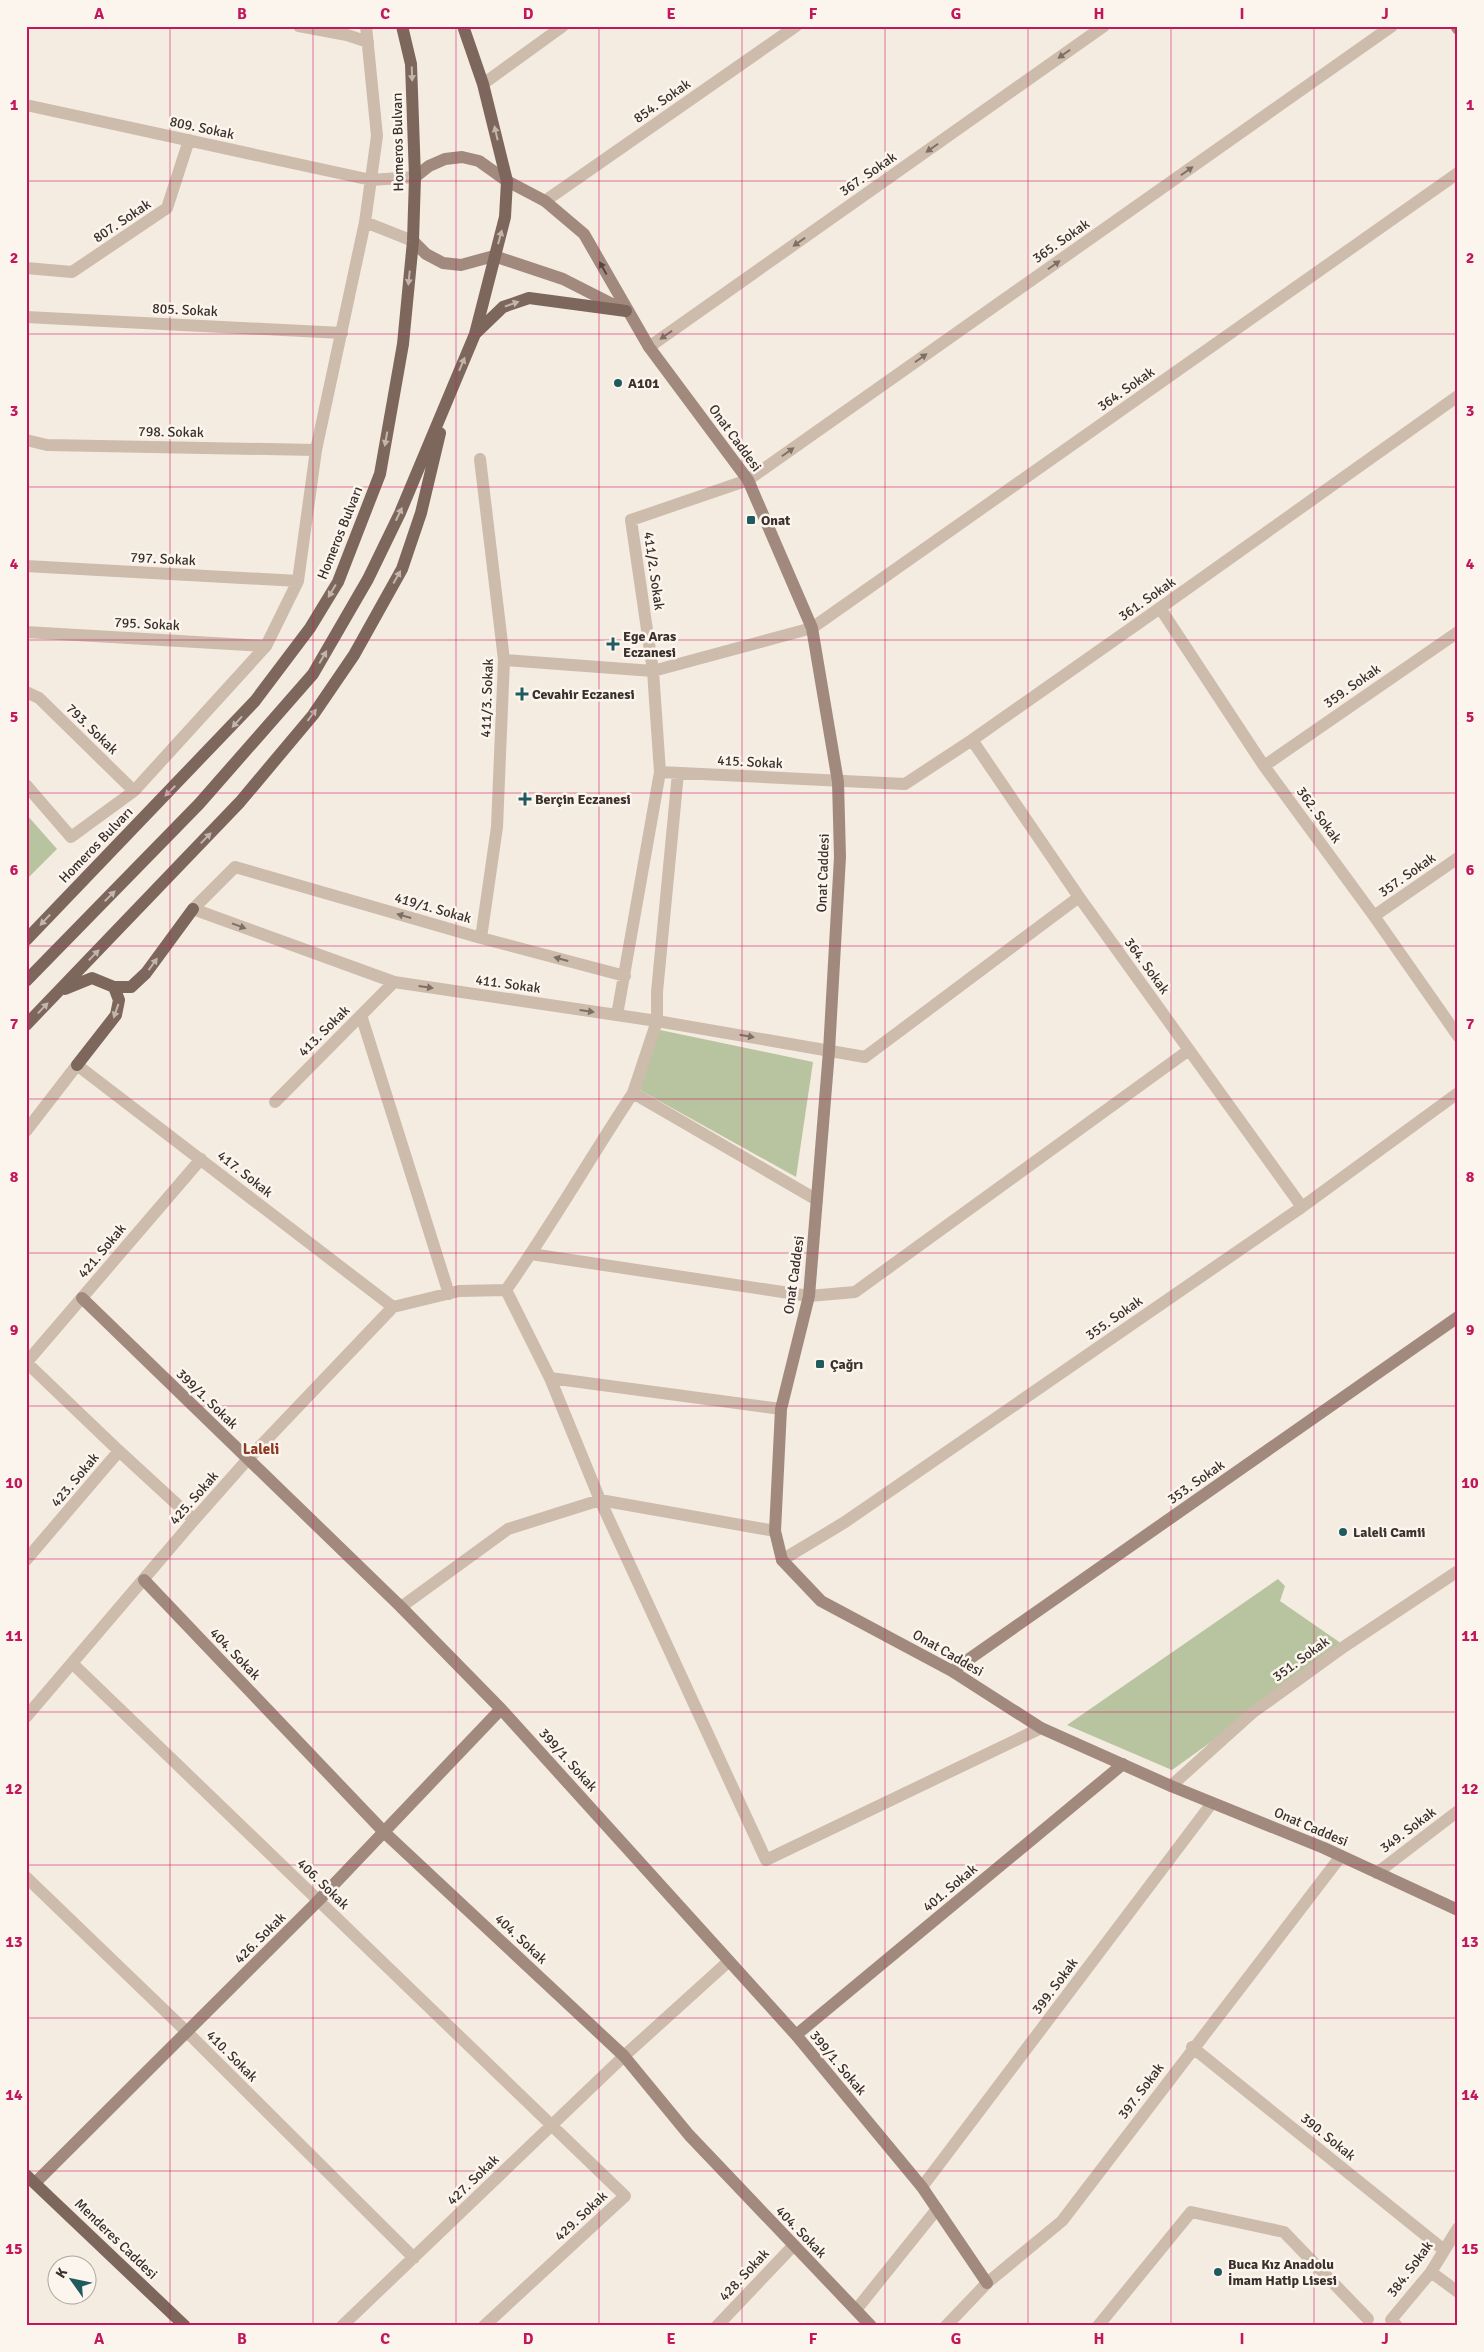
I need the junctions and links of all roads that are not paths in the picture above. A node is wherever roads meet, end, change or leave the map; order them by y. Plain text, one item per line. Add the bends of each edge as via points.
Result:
1 (299, 26) edge
2 (366, 26) edge
3 (402, 26) edge
4 (462, 26) edge
5 (563, 26) edge
6 (796, 26) edge
7 (1104, 26) edge
8 (1392, 26) edge
9 (368, 42) junction
10 (483, 84) junction
11 (26, 105) edge
12 (189, 140) junction
13 (1458, 173) edge
14 (415, 177) junction
15 (371, 180) junction
16 (507, 180) junction
17 (545, 201) junction
18 (365, 222) junction
19 (413, 241) junction
20 (494, 256) junction
21 (26, 268) edge
22 (626, 311) junction
23 (26, 317) edge
24 (342, 333) junction
25 (475, 334) junction
26 (649, 347) junction
27 (448, 396) junction
28 (1458, 396) edge
29 (26, 440) edge
30 (316, 450) junction
31 (480, 459) dead end
32 (748, 480) junction
33 (26, 566) edge
34 (298, 581) junction
35 (1160, 608) junction
36 (812, 628) junction
37 (26, 632) edge
38 (1458, 632) edge
39 (266, 646) junction
40 (504, 660) junction
41 (653, 671) junction
42 (26, 692) edge
43 (972, 740) junction
44 (1264, 766) junction
45 (660, 772) junction
46 (678, 773) junction
47 (838, 782) junction
48 (26, 785) edge
49 (134, 791) junction
50 (1458, 858) edge
51 (1079, 897) junction
52 (193, 909) junction
53 (1374, 916) junction
54 (481, 938) junction
55 (26, 940) edge
56 (625, 976) junction
57 (26, 981) edge
58 (394, 982) junction
59 (114, 987) junction
60 (60, 990) junction
61 (361, 1015) junction
62 (617, 1015) junction
63 (657, 1020) junction
64 (26, 1025) edge
65 (1458, 1036) edge
66 (1189, 1050) junction
67 (829, 1051) junction
68 (77, 1065) junction
69 (1458, 1093) edge
70 (634, 1094) junction
71 (275, 1102) dead end
72 (26, 1130) edge
73 (201, 1159) junction
74 (817, 1200) junction
75 (1302, 1207) junction
76 (531, 1254) junction
77 (506, 1290) junction
78 (449, 1294) junction
79 (809, 1296) junction
80 (82, 1298) junction
81 (393, 1306) junction
82 (1458, 1317) edge
83 (26, 1363) edge
84 (550, 1378) junction
85 (781, 1409) junction
86 (119, 1451) junction
87 (248, 1460) junction
88 (600, 1500) junction
89 (194, 1520) junction
90 (775, 1531) junction
91 (26, 1560) edge
92 (782, 1560) junction
93 (1458, 1571) edge
94 (144, 1580) junction
95 (401, 1607) junction
96 (73, 1664) junction
97 (952, 1671) junction
98 (501, 1709) junction
99 (26, 1717) edge
100 (1041, 1728) junction
101 (1124, 1764) junction
102 (1172, 1786) junction
103 (1212, 1803) junction
104 (1458, 1811) edge
105 (385, 1833) junction
106 (1341, 1856) junction
107 (1377, 1873) junction
108 (26, 1877) edge
109 (318, 1901) junction
110 (1458, 1910) edge
111 (730, 1961) junction
112 (187, 2032) junction
113 (796, 2035) junction
114 (1192, 2048) junction
115 (624, 2056) junction
116 (553, 2125) junction
117 (31, 2179) edge
118 (922, 2187) junction
119 (937, 2209) junction
120 (1458, 2228) edge
121 (793, 2246) junction
122 (1444, 2250) junction
123 (414, 2258) junction
124 (1431, 2272) junction
125 (987, 2283) junction
126 (1458, 2292) edge
127 (856, 2310) junction
128 (1365, 2322) edge
129 (1394, 2323) edge
130 (185, 2326) edge
131 (342, 2326) edge
132 (484, 2326) edge
133 (717, 2326) edge
134 (871, 2326) edge
135 (946, 2326) edge
136 (1098, 2326) edge

1 - 9 street
2 - 9 street
3 -> 14 main road, Homeros Bulvarı via 412,64
4 - 10 main road
5 - 10 street
6 - 17 street, 854. Sokak
7 -> 26 street, 367. Sokak
32 -> 8 street, 365. Sokak
9 - 15 street via 377,136
16 -> 10 main road
11 - 12 street, 809. Sokak
12 - 15 street, 809. Sokak
12 - 21 street, 807. Sokak via 168,208 72,272
13 - 36 street, 364. Sokak
14 - 15 street, 809. Sokak
14 - 16 street, Onat Caddesi via 445,159 462,158 479,161
14 - 19 main road, Homeros Bulvarı
15 - 18 street
16 - 17 street, Onat Caddesi
20 -> 16 main road via 505,218
22 -> 17 street, Onat Caddesi via 584,234
18 - 19 street
18 - 24 street
19 - 20 street via 426,254 443,263 461,265
19 -> 55 main road, Homeros Bulvarı via 403,344 380,474 338,582 310,628 255,701
20 - 22 street via 562,279
20 - 25 main road
25 -> 22 main road via 503,307 529,298
22 - 26 street, Onat Caddesi
23 - 24 street, 805. Sokak
24 - 30 street
27 -> 25 main road
26 - 32 street, Onat Caddesi
57 -> 27 main road via 199,804 313,674 368,580 400,513
60 -> 27 main road via 240,802 313,715 354,655 402,569 421,513
28 - 35 street, 361. Sokak
29 - 30 street, 798. Sokak via 47,446
30 - 34 street
31 - 40 street, 411/3. Sokak
32 - 36 street, Onat Caddesi
32 - 41 street, 411/2. Sokak via 631,520
33 - 34 street, 797. Sokak
34 - 39 street
35 - 43 street, 361. Sokak
35 - 44 street, 362. Sokak
36 - 41 street
36 - 47 street, Onat Caddesi
37 - 39 street, 795. Sokak
38 - 44 street, 359. Sokak
39 - 49 street
40 - 41 street
40 - 54 street, 411/3. Sokak via 497,827
41 - 45 street, 411/2. Sokak
42 - 49 street, 793. Sokak via 39,698
43 - 47 street, 361. Sokak via 905,784
43 - 51 street, 364. Sokak
44 - 53 street, 362. Sokak
45 - 46 street, 415. Sokak
45 - 56 street, 411/2. Sokak
46 - 47 street, 415. Sokak
46 - 63 street
47 - 67 street, Onat Caddesi via 840,857
48 - 49 street via 71,837
50 - 53 street, 357. Sokak
51 - 66 street, 364. Sokak
51 - 67 street, 411. Sokak via 864,1057
54 -> 52 street, 419/1. Sokak via 235,867
52 -> 58 street, 411. Sokak
59 -> 52 main road via 131,987 146,973
53 - 65 street, 362. Sokak
56 -> 54 street, 419/1. Sokak
56 - 62 street, 411/2. Sokak
58 - 61 street, 413. Sokak
58 -> 62 street, 411. Sokak
59 - 60 main road via 92,978
59 -> 68 main road via 120,1000 116,1015
64 -> 60 main road
61 - 71 street, 413. Sokak
61 - 78 street
62 - 63 street, 411. Sokak
63 -> 67 street, 411. Sokak
63 - 70 street
66 - 75 street, 364. Sokak
66 - 79 street via 855,1292
67 - 74 street, Onat Caddesi
68 - 72 street
68 - 73 street, 417. Sokak
69 - 75 street, 355. Sokak
70 - 74 street
70 - 76 street via 589,1159
73 - 80 street, 421. Sokak
73 - 81 street, 417. Sokak
74 - 79 street, Onat Caddesi
75 - 92 street, 355. Sokak via 845,1522
76 - 77 street
76 - 79 street
77 - 78 street
77 - 84 street
78 - 81 street
79 - 85 street, Onat Caddesi
80 - 83 street, 421. Sokak
80 - 87 street, 399/1. Sokak
81 - 87 street, 425. Sokak
82 - 97 street, 353. Sokak
83 - 86 street
84 - 85 street
84 - 88 street
85 - 90 street, Onat Caddesi
86 - 89 street, 423. Sokak
86 - 91 street, 423. Sokak
87 - 89 street, 425. Sokak
87 - 95 street, 399/1. Sokak
88 - 90 street
88 - 95 street via 508,1529
88 - 100 street via 766,1860
89 - 94 street, 425. Sokak
90 - 92 street, Onat Caddesi
92 - 97 street, Onat Caddesi via 821,1602
93 - 102 street, 351. Sokak via 1252,1713
94 - 96 street, 425. Sokak
94 - 105 street, 404. Sokak
95 - 98 street, 399/1. Sokak
96 - 99 street, 425. Sokak
96 - 109 street, 406. Sokak
97 - 100 street, Onat Caddesi
98 - 105 street, 426. Sokak
98 - 111 street, 399/1. Sokak
100 - 101 street, Onat Caddesi
101 - 102 street, Onat Caddesi
101 - 113 street, 401. Sokak
102 - 103 street, Onat Caddesi
103 - 106 street, Onat Caddesi
103 - 118 street, 399. Sokak
104 - 107 street, 349. Sokak
105 - 109 street, 426. Sokak
105 - 115 street, 404. Sokak
106 - 107 street, Onat Caddesi
106 - 114 street, 397. Sokak
107 - 110 street, Onat Caddesi
108 - 112 street, 410. Sokak
109 - 112 street, 426. Sokak
109 - 116 street, 406. Sokak
111 - 113 street, 399/1. Sokak
111 - 115 street, 427. Sokak
112 - 117 street, 426. Sokak
112 - 123 street, 410. Sokak
113 - 118 street, 399/1. Sokak
114 - 122 street, 390. Sokak
114 - 125 street, 397. Sokak via 1062,2221
115 - 116 street, 427. Sokak
115 - 121 street, 404. Sokak via 689,2135
116 - 123 street, 427. Sokak
116 - 132 street, 429. Sokak via 625,2196
117 - 130 main road, Menderes Caddesi
118 - 119 street, 399/1. Sokak
119 - 125 street, 399/1. Sokak
119 - 127 street
120 - 122 street, 384. Sokak
121 - 127 street, 404. Sokak
121 - 133 street, 428. Sokak
122 - 124 street, 384. Sokak
123 - 131 street, 427. Sokak
124 - 126 street
124 - 129 street, 384. Sokak
125 - 135 street, 397. Sokak
127 - 134 street, 404. Sokak
128 - 129 street
128 - 136 street via 1284,2232 1191,2212

